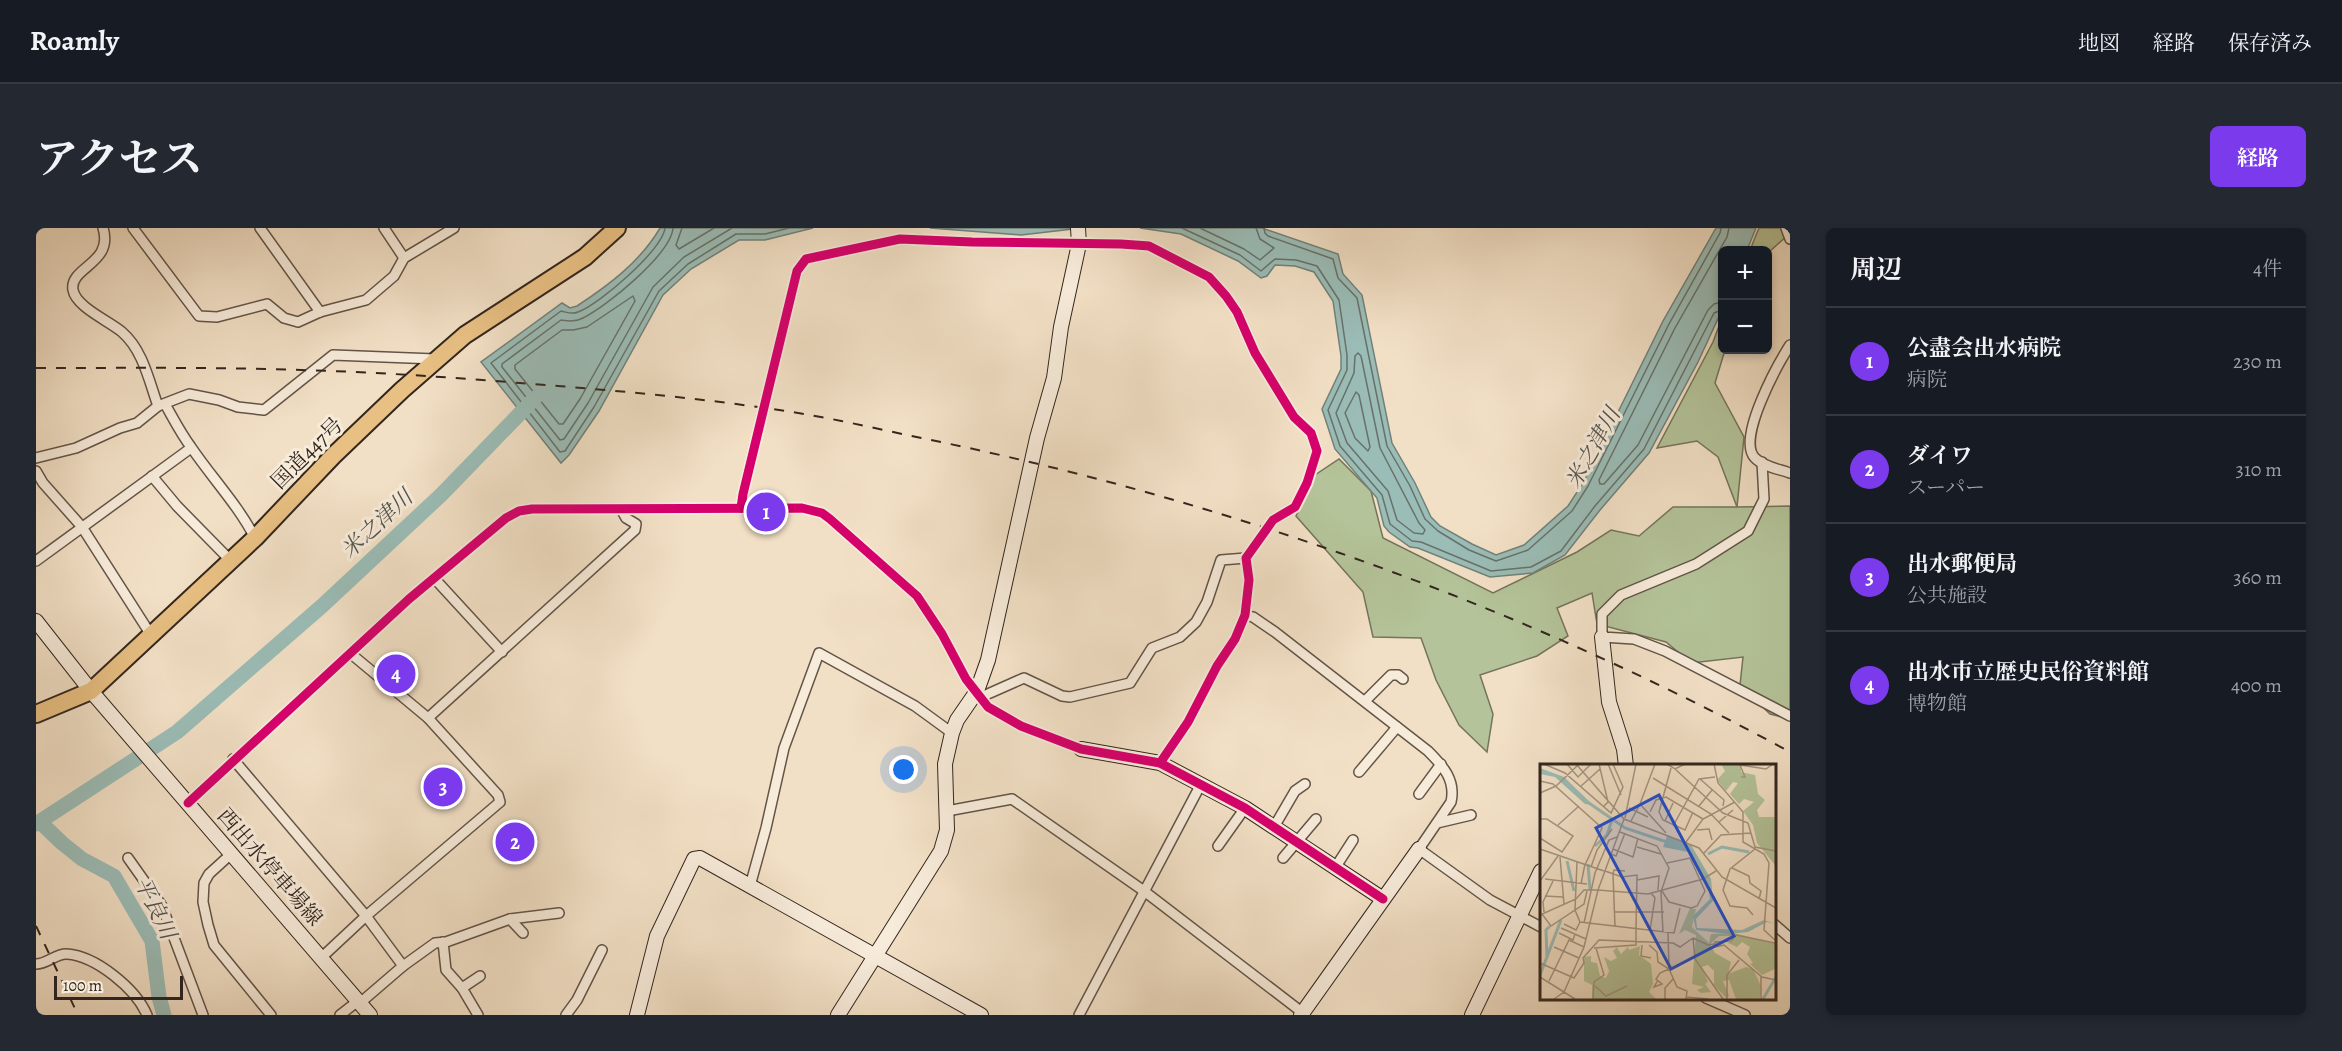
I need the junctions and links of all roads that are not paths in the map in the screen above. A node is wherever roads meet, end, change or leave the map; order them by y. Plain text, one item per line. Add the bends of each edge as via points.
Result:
1 (103, 228) edge
2 (133, 228) edge
3 (260, 228) edge
4 (384, 228) edge
5 (454, 228) edge
6 (617, 228) edge
7 (1078, 228) edge
8 (1786, 228) edge
9 (1790, 239) edge
10 (1079, 244) junction
11 (404, 258) junction
12 (320, 312) junction
13 (1790, 345) edge
14 (437, 360) junction
15 (161, 405) junction
16 (191, 448) junction
17 (36, 458) edge
18 (1762, 462) junction
19 (36, 471) edge
20 (1790, 473) edge
21 (152, 476) junction
22 (741, 508) junction
23 (621, 509) junction
24 (82, 527) junction
25 (255, 538) junction
26 (1246, 558) junction
27 (36, 561) edge
28 (231, 561) junction
29 (434, 578) junction
30 (1245, 615) junction
31 (36, 621) edge
32 (152, 635) junction
33 (1602, 637) junction
34 (502, 652) junction
35 (350, 653) junction
36 (1402, 679) dead end
37 (979, 694) junction
38 (95, 695) junction
39 (1365, 701) junction
40 (36, 714) edge
41 (1790, 716) edge
42 (428, 718) junction
43 (1397, 727) junction
44 (952, 733) junction
45 (1082, 749) joint
46 (233, 759) junction
47 (1160, 763) junction
48 (1441, 764) junction
49 (1626, 764) edge
50 (1359, 772) dead end
51 (1305, 783) dead end
52 (1200, 784) junction
53 (1419, 794) dead end
54 (185, 800) junction
55 (1245, 808) junction
56 (947, 811) junction
57 (1471, 815) dead end
58 (1316, 819) dead end
59 (1437, 823) junction
60 (1274, 827) junction
61 (1353, 840) dead end
62 (1297, 843) junction
63 (1218, 846) dead end
64 (1419, 849) junction
65 (231, 854) junction
66 (128, 858) dead end
67 (1283, 858) dead end
68 (1335, 868) junction
69 (1540, 873) edge
70 (750, 886) junction
71 (1144, 891) junction
72 (1383, 899) junction
73 (559, 913) dead end
74 (366, 916) junction
75 (1519, 916) junction
76 (510, 919) junction
77 (1540, 926) edge
78 (1775, 926) edge
79 (523, 933) dead end
80 (1790, 938) edge
81 (443, 942) junction
82 (602, 950) dead end
83 (876, 955) junction
84 (321, 958) junction
85 (36, 964) edge
86 (404, 966) junction
87 (480, 976) dead end
88 (462, 988) junction
89 (1708, 1000) edge
90 (359, 1002) junction
91 (1302, 1014) edge
92 (147, 1015) edge
93 (203, 1015) edge
94 (271, 1015) edge
95 (340, 1015) edge
96 (370, 1015) edge
97 (478, 1015) edge
98 (566, 1015) edge
99 (637, 1015) edge
100 (838, 1015) edge
101 (981, 1015) edge
102 (1079, 1015) edge
103 (1472, 1015) edge
104 (1744, 1015) edge

1 - 15 street via 103,251 84,269 73,285 73,292 78,301 121,331 136,347
2 - 12 street via 199,316 217,317 267,304 284,318 298,322
3 - 12 street
4 - 11 street
5 - 11 street
6 - 14 highway, 国道447号 via 585,257 465,335
7 - 10 street
8 - 9 street
10 - 22 street via 900,239 806,259 796,271
10 - 26 street via 1149,246 1209,277 1237,312 1255,353 1293,417 1311,433 1317,451 1303,492 1295,507 1273,520
10 - 37 street via 1060,327 1054,378
11 - 12 street via 394,276 366,300
13 - 18 street via 1772,376 1752,428 1751,451
14 - 15 street via 333,355 264,410 189,394
14 - 25 highway, 国道447号 via 333,456
15 - 16 street
15 - 17 street via 137,423 76,448
16 - 21 street
16 - 25 street via 229,496
18 - 20 street
18 - 33 street via 1764,499 1748,531 1696,564 1621,595 1602,614
19 - 24 street
21 - 24 street
21 - 28 street
22 - 23 street
22 - 37 street via 802,508 830,519 917,596
23 - 29 street via 519,511
23 - 34 street via 636,524 635,530
24 - 27 street
24 - 32 street
25 - 28 highway, 国道447号
26 - 30 street via 1249,580
26 - 37 street via 1221,560 1196,622 1180,637 1152,648 1130,683 1070,697 1024,678
28 - 32 highway, 国道447号
29 - 34 street
29 - 35 street
30 - 39 street via 1275,632
30 - 47 street via 1236,639
31 - 38 street, 西出水停車場線
32 - 38 highway, 国道447号
33 - 41 street via 1634,639 1665,651
33 - 49 street via 1608,702
34 - 42 street
35 - 42 street
35 - 46 street
36 - 39 street via 1391,675
37 - 44 street via 957,720
37 - 45 street via 988,706 1021,726
38 - 40 highway, 国道447号
38 - 54 street, 西出水停車場線
39 - 43 street
42 - 74 street via 498,795 500,802
43 - 48 street
43 - 50 street
44 - 56 street via 945,764
44 - 70 street via 915,706 819,653 784,748
45 - 47 street
46 - 54 street
46 - 74 street
47 - 52 street
48 - 53 street
48 - 59 street via 1451,779 1453,794
51 - 60 street via 1294,791
52 - 55 street
52 - 71 street
54 - 65 street, 西出水停車場線
55 - 60 street
55 - 63 street
56 - 71 street via 1012,799
56 - 83 street via 941,851
57 - 59 street
58 - 62 street
59 - 64 street
60 - 62 street
61 - 68 street
62 - 67 street
62 - 68 street
64 - 72 street
64 - 75 street
65 - 84 street, 西出水停車場線
65 - 94 street via 204,883 208,925 214,945
66 - 93 street via 162,906
68 - 72 street
69 - 75 street
70 - 83 street
70 - 99 street via 700,858 694,859 657,936
71 - 91 street
71 - 102 street
72 - 91 street
73 - 76 street
74 - 84 street
74 - 86 street
75 - 77 street
75 - 103 street
76 - 79 street
76 - 81 street
78 - 80 street
81 - 86 street via 435,943
81 - 88 street via 446,970
82 - 98 street via 578,1000
83 - 100 street
83 - 101 street
84 - 90 street, 西出水停車場線
85 - 92 street via 66,954 94,962 121,980
86 - 90 street
87 - 88 street
88 - 97 street
89 - 104 street
90 - 95 street
90 - 96 street, 西出水停車場線

